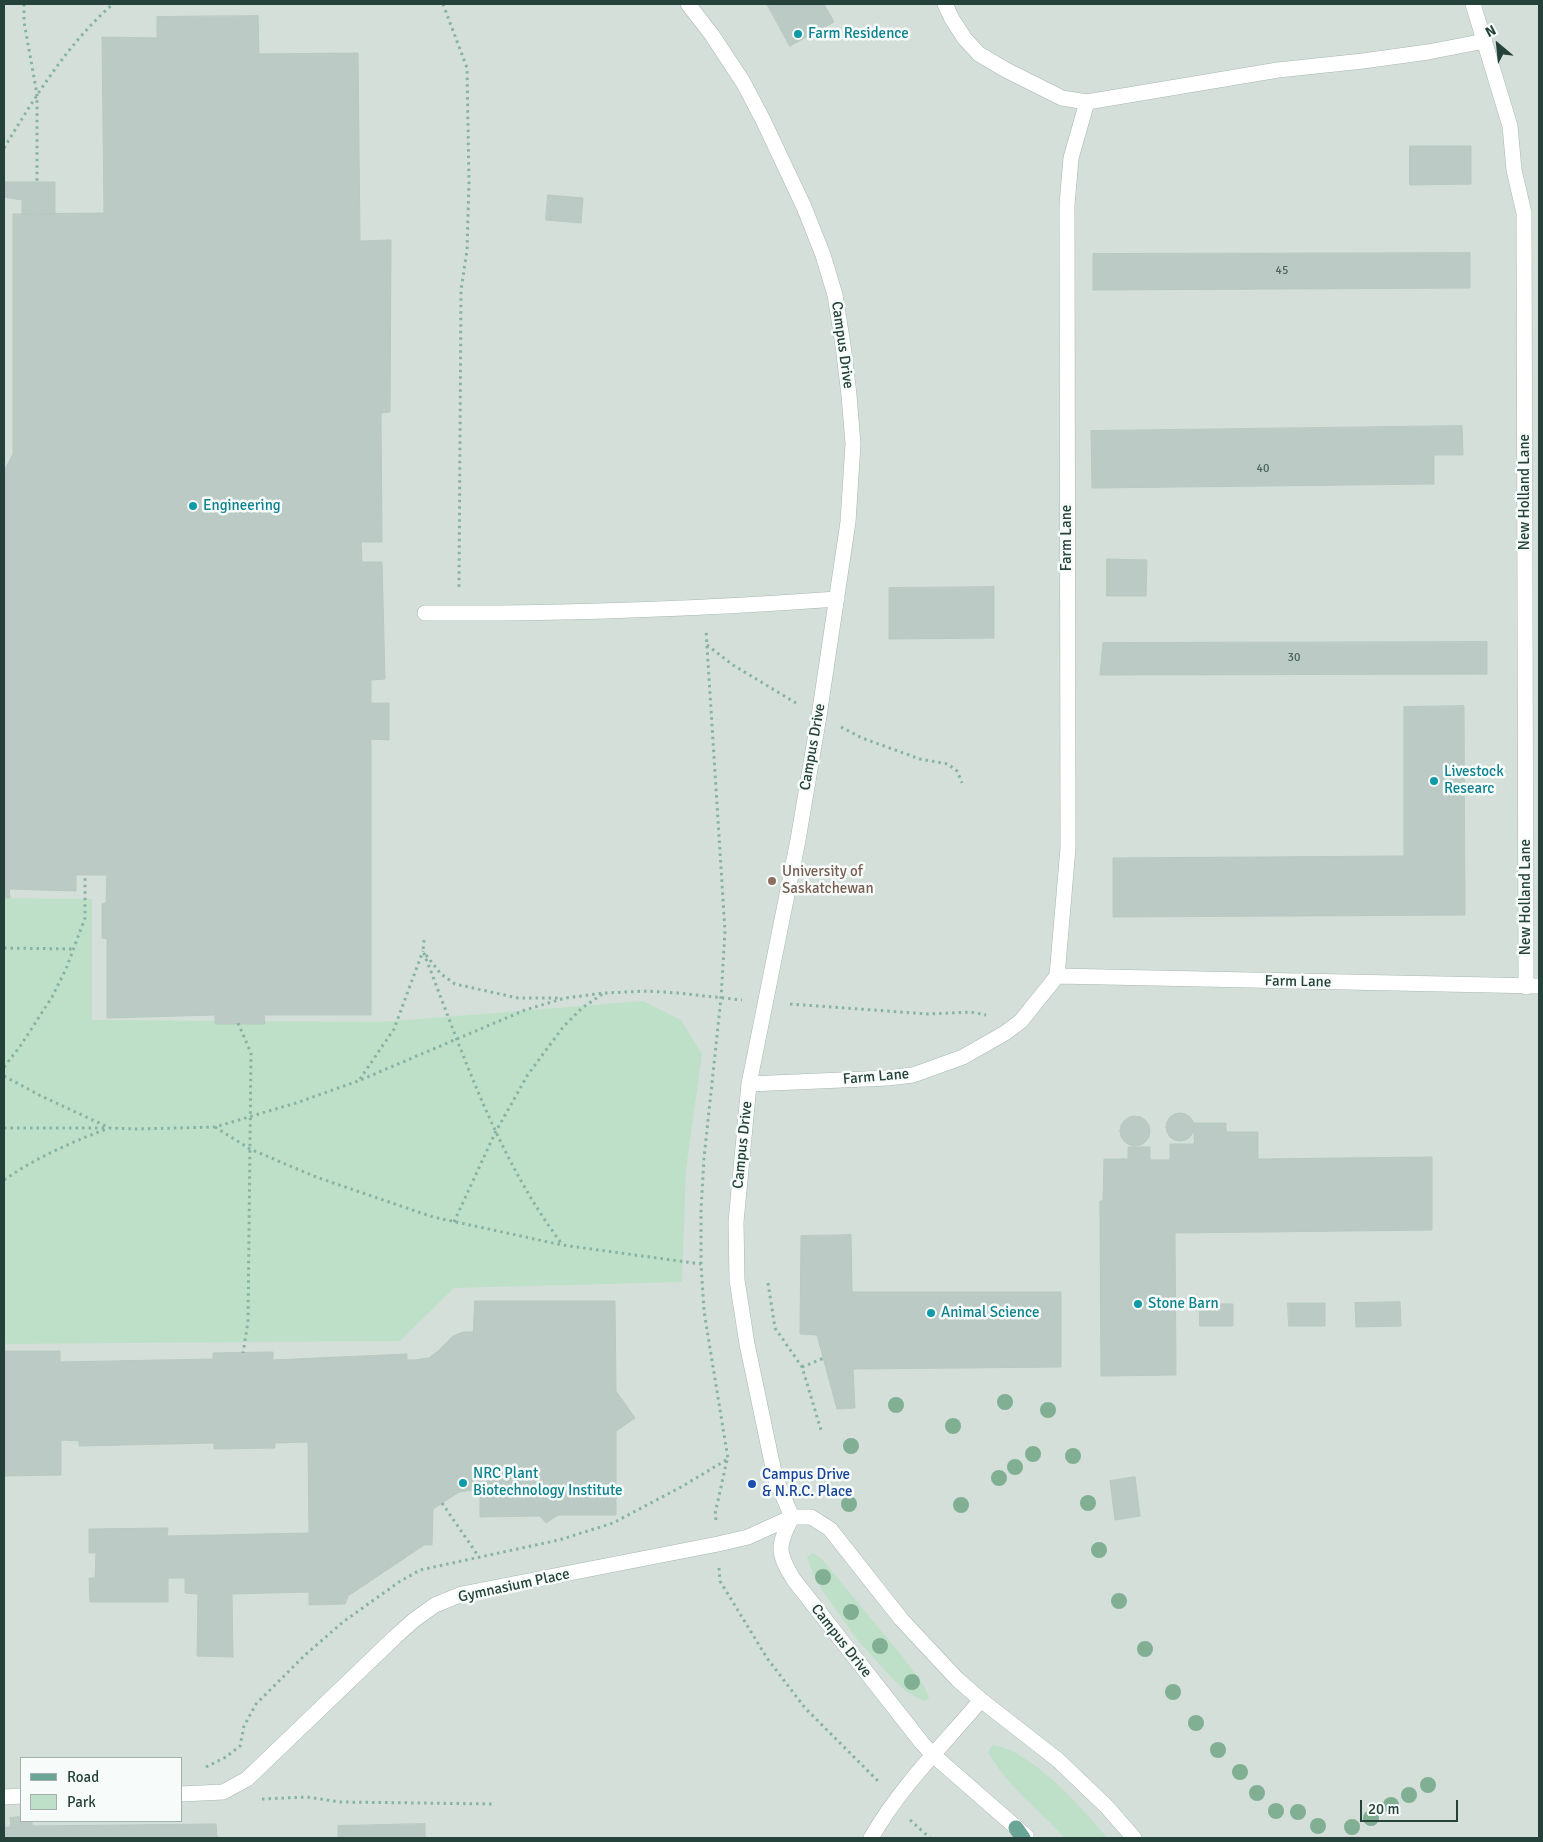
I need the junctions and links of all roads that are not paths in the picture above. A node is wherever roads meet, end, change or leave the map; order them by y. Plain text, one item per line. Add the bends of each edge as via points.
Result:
1 (688, 4) edge
2 (945, 4) edge
3 (1473, 4) edge
4 (1485, 41) junction
5 (1087, 102) junction
6 (837, 599) junction
7 (425, 613) dead end
8 (1058, 976) junction
9 (1533, 986) edge
10 (749, 1084) junction
11 (792, 1517) junction
12 (981, 1700) junction
13 (932, 1754) junction
14 (182, 1794) edge
15 (20, 1796) edge
16 (4, 1797) edge
17 (1020, 1833) edge
18 (871, 1838) edge
19 (1029, 1838) edge
20 (1134, 1838) edge

1 - 6 street, Campus Drive via 743,82 763,120 804,208 823,255 834,295 844,345 853,444 848,522
2 - 5 street via 965,39 979,54 1062,98
3 - 4 street, New Holland Lane
4 - 5 street via 1428,52 1278,70
4 - 9 street, New Holland Lane via 1510,126 1514,170 1524,213
5 - 8 street, Farm Lane via 1071,158 1067,205 1068,848
6 - 7 street via 704,608
6 - 10 street, Campus Drive via 798,840
8 - 9 street, Farm Lane
8 - 10 street, Farm Lane via 1021,1021 1006,1033 963,1057 913,1075
10 - 11 street, Campus Drive via 736,1222 738,1280 757,1396 774,1469
11 - 12 street via 811,1517 830,1529 908,1626
11 - 13 street, Campus Drive via 780,1541 784,1563 794,1580
11 - 14 street, Gymnasium Place via 748,1537 462,1594 435,1605 395,1637 247,1779 224,1792
12 - 13 street
12 - 20 street via 1070,1771
13 - 17 street, Campus Drive
13 - 18 street
15 - 16 street
17 - 19 street, Campus Drive

